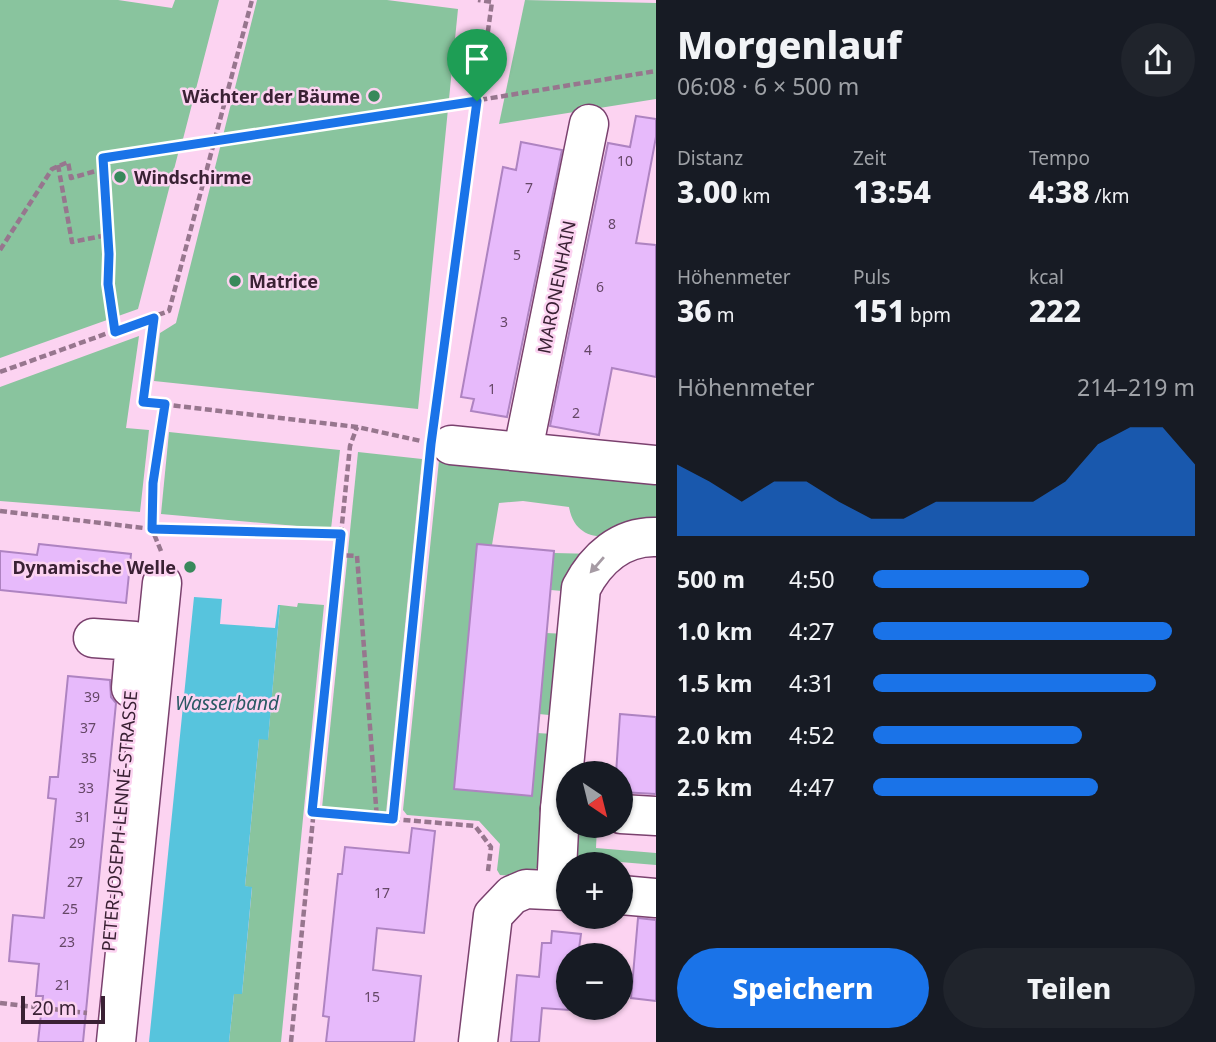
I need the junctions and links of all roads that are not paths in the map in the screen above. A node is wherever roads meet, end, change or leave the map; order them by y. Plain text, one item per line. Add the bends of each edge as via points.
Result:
1 (589, 124) dead end
2 (436, 445) road end
3 (523, 450) junction
4 (656, 465) edge
5 (656, 537) edge
6 (162, 583) road end
7 (93, 638) dead end
8 (568, 761) edge
9 (634, 815) edge
10 (656, 816) edge
11 (556, 891) edge
12 (633, 896) edge
13 (656, 898) edge
14 (105, 1033) edge
15 (478, 1042) edge

1 - 3 street, MARONENHAIN
2 - 3 street
3 - 4 street
5 -> 8 street via 613,550 593,567 581,588
6 - 14 street
7 - 14 street, PETER-JOSEPH-LENNÉ-STRASSE via 135,641
9 - 10 street
11 - 15 street via 526,889 512,895 493,915
12 - 13 street

